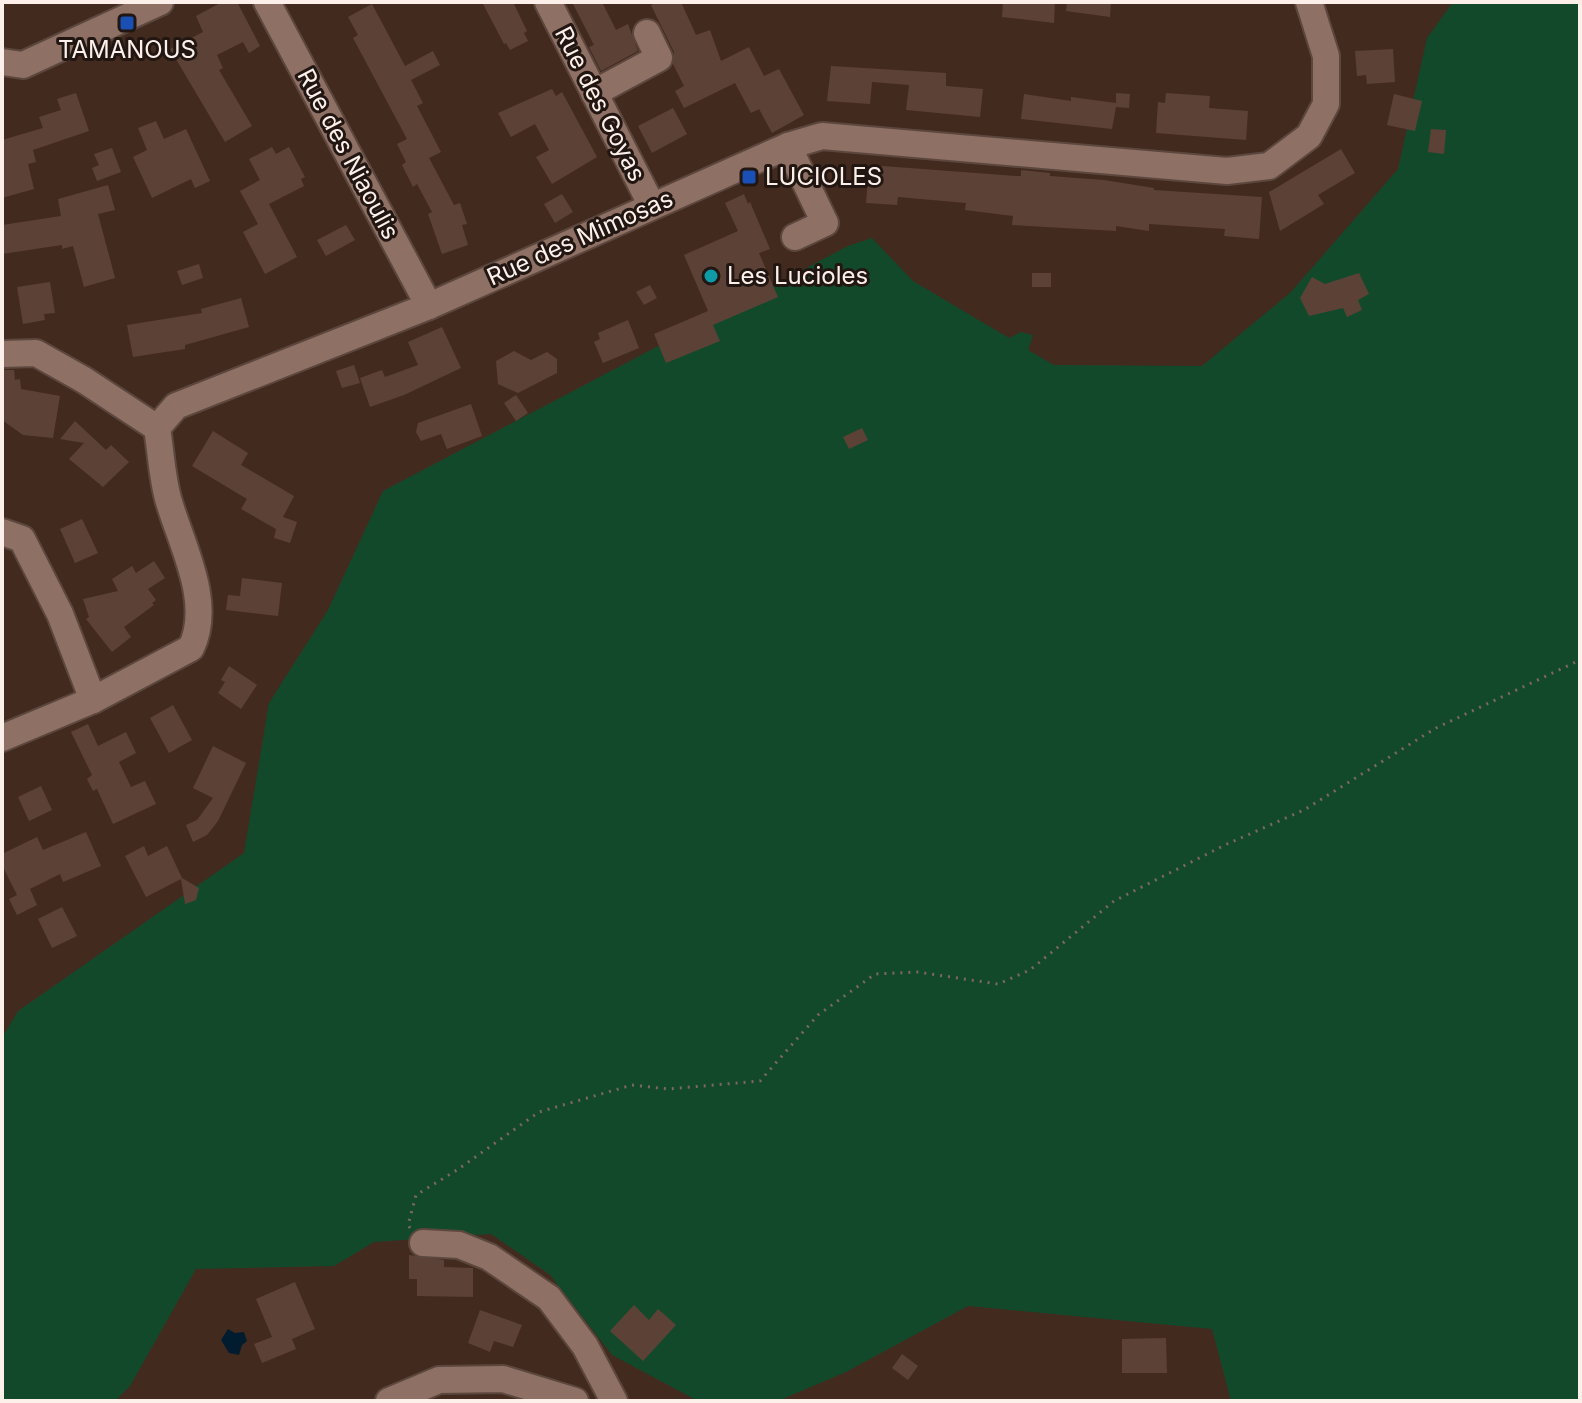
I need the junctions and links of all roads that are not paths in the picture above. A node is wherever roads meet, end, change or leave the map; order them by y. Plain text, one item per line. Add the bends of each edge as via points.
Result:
1 (160, 2) edge
2 (267, 2) edge
3 (548, 2) edge
4 (1309, 2) edge
5 (647, 33) dead end
6 (2, 62) edge
7 (594, 93) junction
8 (788, 146) junction
9 (652, 206) junction
10 (795, 237) dead end
11 (429, 306) junction
12 (2, 354) edge
13 (157, 428) junction
14 (2, 532) edge
15 (93, 700) junction
16 (2, 738) edge
17 (423, 1243) road end
18 (389, 1401) edge
19 (575, 1401) edge
20 (614, 1401) edge

1 - 6 street via 23,65
2 - 11 street, Rue des Niaoulis
3 - 7 street, Rue des Goyas
4 - 8 street, Rue des Mimosas via 1326,56 1326,104 1309,136 1269,166 1227,171 822,136
5 - 7 street via 659,58
7 - 9 street, Rue des Goyas
8 - 9 street, Rue des Mimosas
8 - 10 street via 825,223
9 - 11 street, Rue des Mimosas
11 - 13 street, Rue des Mimosas via 176,406
12 - 13 street via 36,353
13 - 15 street via 168,501 195,589 197,636 191,648
14 - 15 street via 22,539 60,614
15 - 16 street
17 - 20 street via 459,1245 489,1257 549,1298 585,1346
18 - 19 street via 439,1380 503,1379

